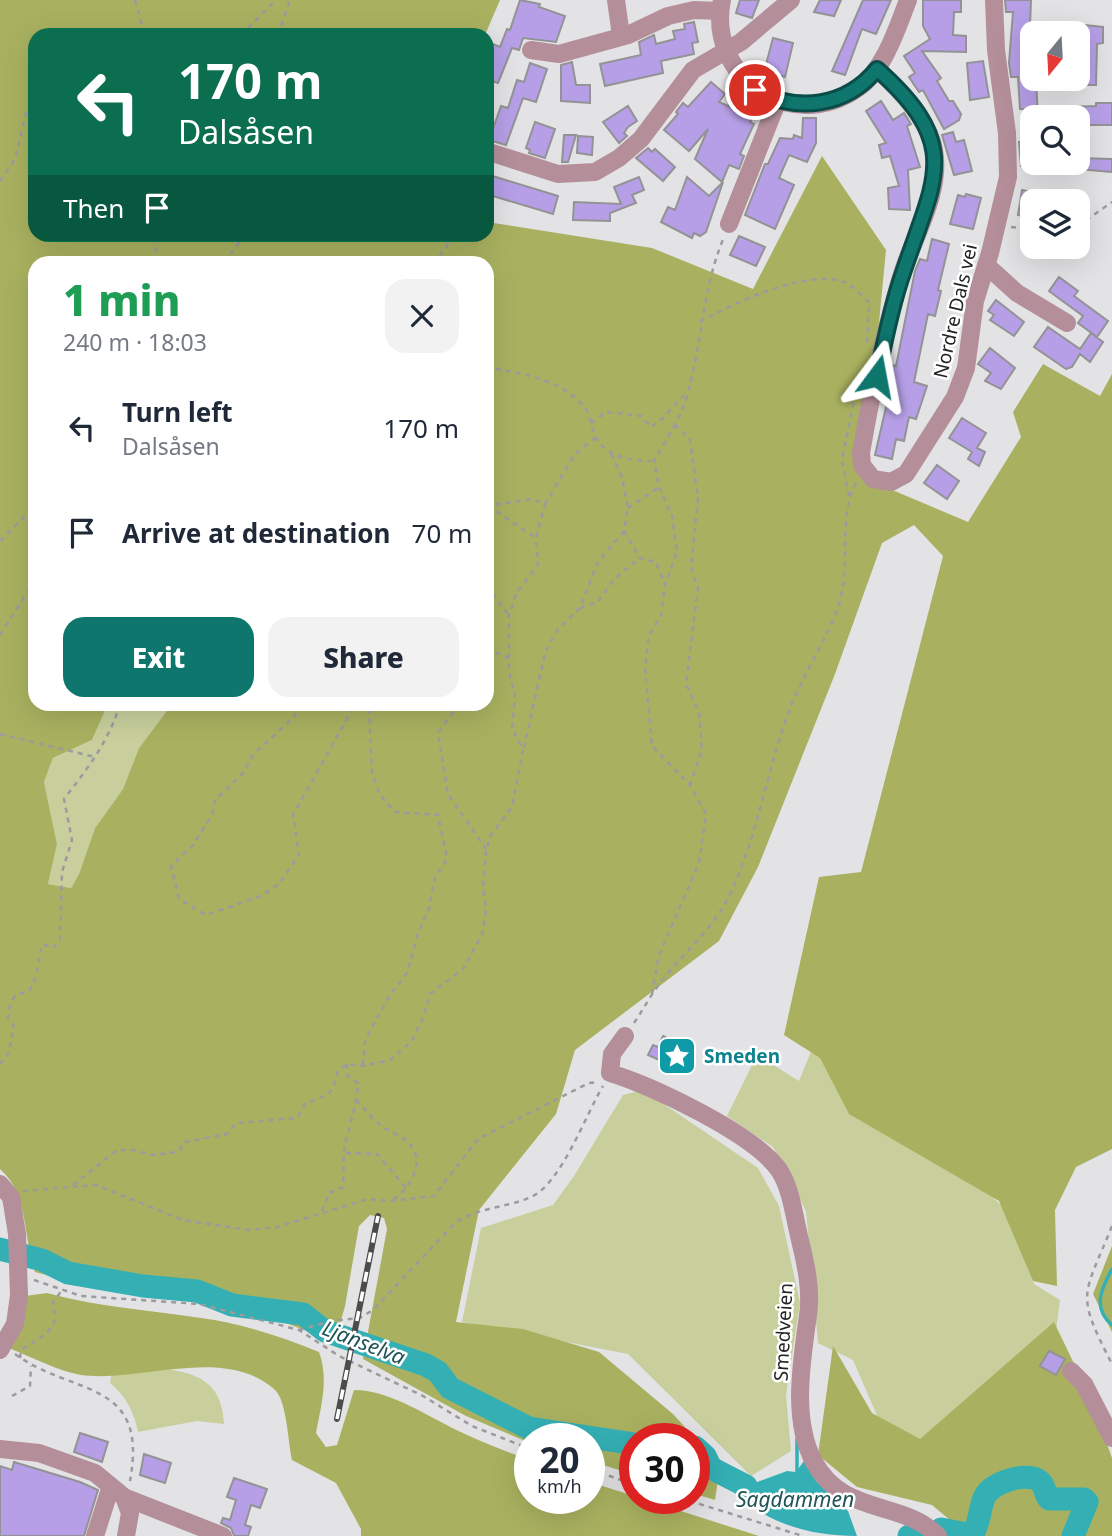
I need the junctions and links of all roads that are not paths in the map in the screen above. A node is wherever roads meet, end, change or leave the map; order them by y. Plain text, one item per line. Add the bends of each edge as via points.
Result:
1 (616, 0) edge
2 (791, 0) edge
3 (908, 0) edge
4 (994, 0) edge
5 (721, 5) edge
6 (621, 36) junction
7 (531, 50) dead end
8 (725, 51) junction
9 (877, 69) junction
10 (778, 100) junction
11 (494, 153) edge
12 (729, 224) road end
13 (986, 265) junction
14 (1067, 323) dead end
15 (625, 1037) road end
16 (5, 1190) edge
17 (2, 1348) edge
18 (1071, 1371) dead end
19 (1112, 1438) edge
20 (0, 1449) edge
21 (117, 1491) junction
22 (95, 1536) edge
23 (126, 1536) edge
24 (223, 1536) edge
25 (938, 1536) edge

1 - 6 street
2 - 8 street
3 - 9 street
4 - 13 street, Nordre Dals vei via 1008,177
5 - 6 street via 668,16
5 - 8 street
6 - 7 street via 559,54
8 - 10 street via 744,80
8 - 11 street via 693,70 641,139 595,172 558,173
9 - 10 street via 858,88 822,104
9 - 13 street, Nordre Dals vei via 922,120 933,148 936,176 894,305 864,438 862,465 873,480 891,482 906,474 956,397
10 - 12 street
13 - 14 street via 1006,286
15 - 25 street, Smedveien via 612,1054 610,1073 641,1084 728,1130 757,1147 780,1172 807,1273 802,1398 813,1459 845,1495 922,1522
16 - 17 street, bridge via 17,1234 21,1286 15,1324
18 - 19 street via 1084,1384
20 - 21 street via 39,1453 67,1462 95,1473
21 - 22 street
21 - 23 street via 130,1513
21 - 24 street

